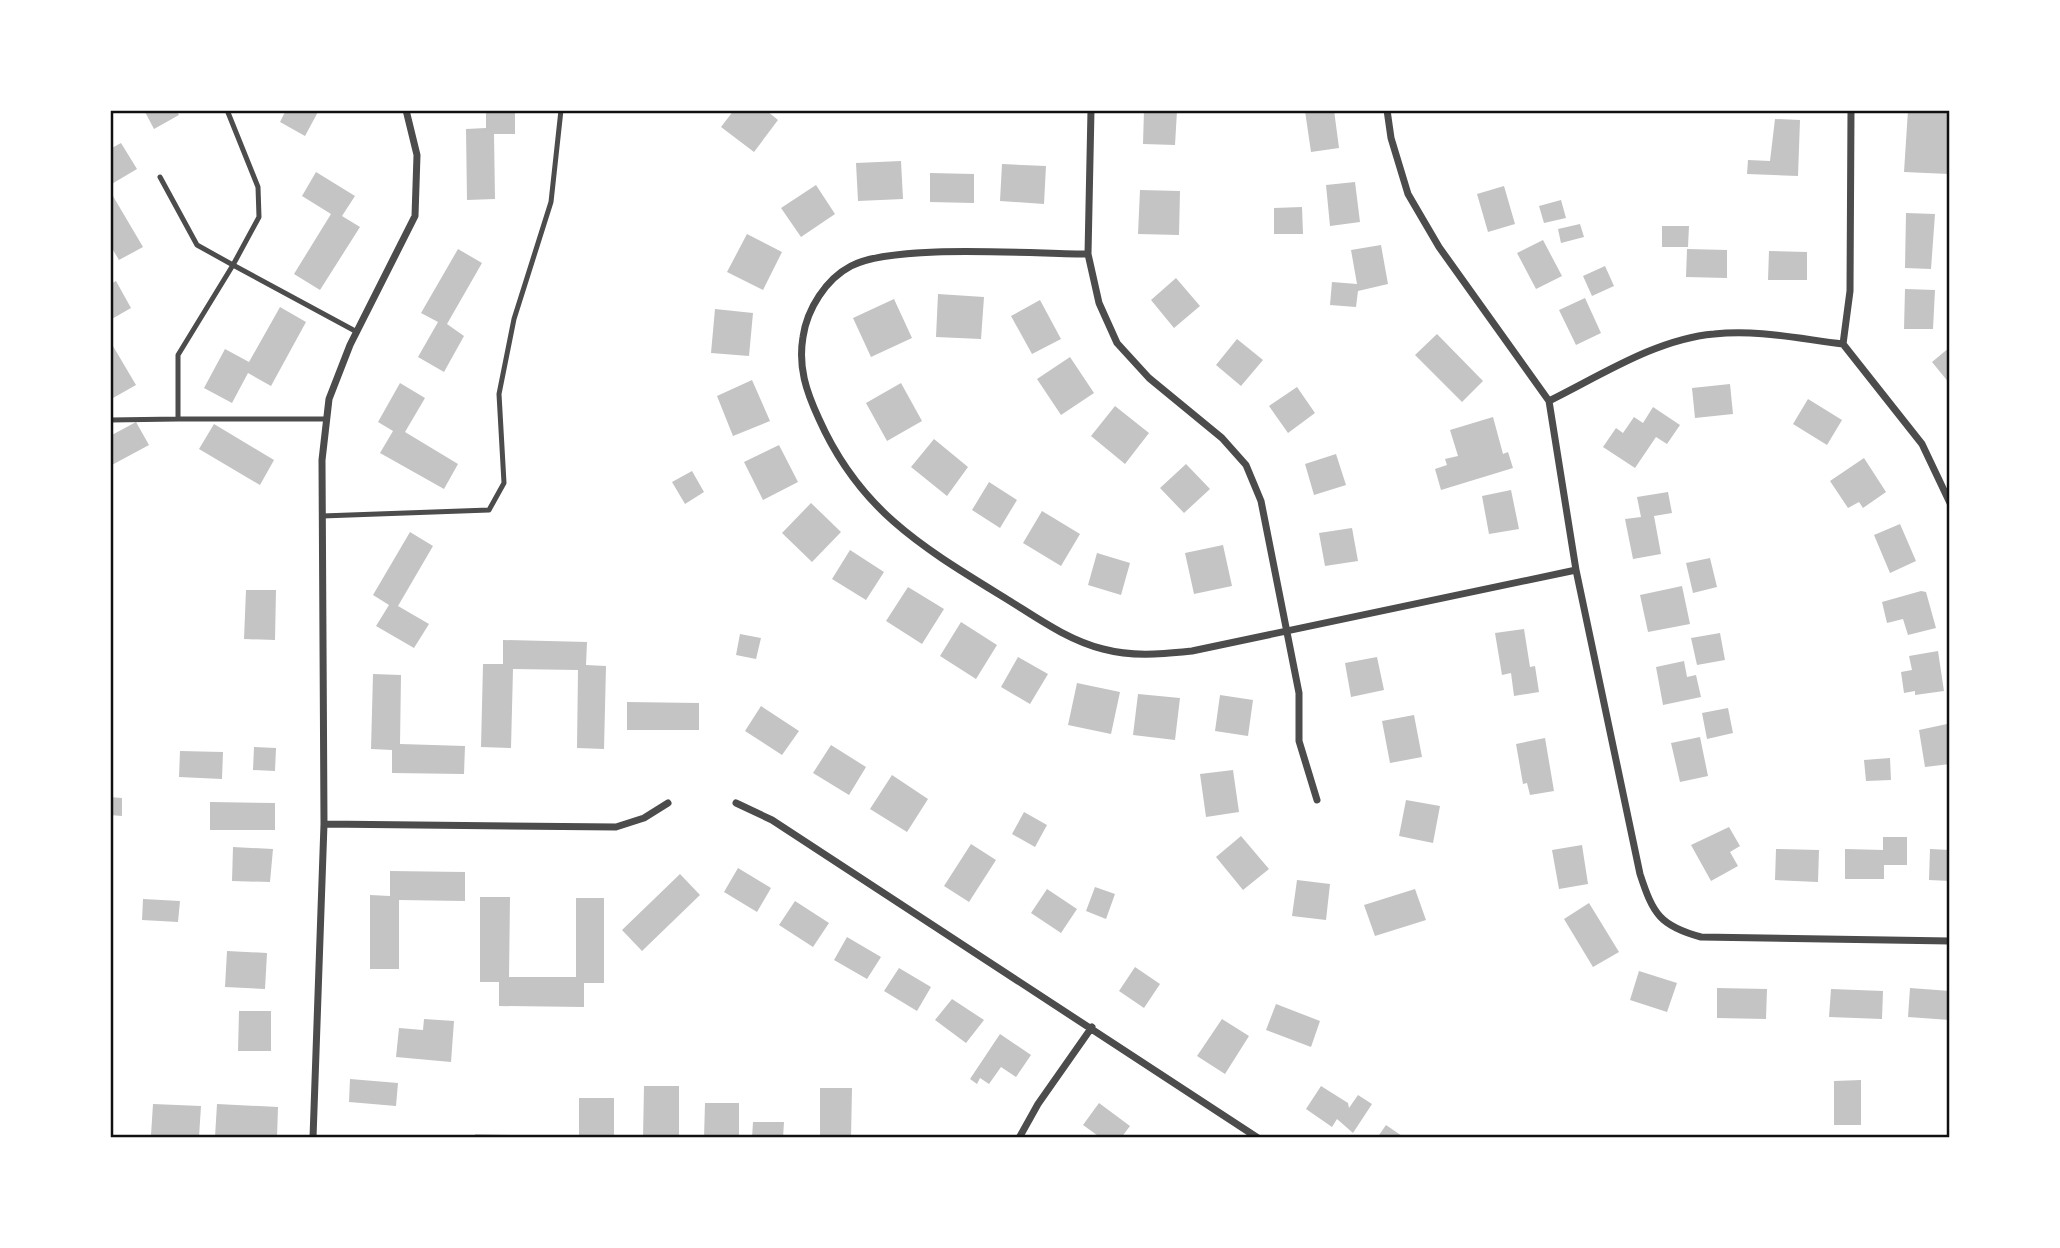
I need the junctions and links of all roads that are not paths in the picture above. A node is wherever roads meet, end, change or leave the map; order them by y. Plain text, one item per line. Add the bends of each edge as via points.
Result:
1 (227, 110) edge
2 (406, 110) edge
3 (561, 110) edge
4 (1091, 110) edge
5 (1387, 110) edge
6 (1851, 110) edge
7 (160, 177) dead end
8 (1087, 254) junction
9 (233, 265) junction
10 (356, 332) junction
11 (1843, 344) junction
12 (1549, 401) junction
13 (110, 419) edge
14 (178, 419) junction
15 (327, 419) junction
16 (1950, 503) edge
17 (322, 516) junction
18 (1576, 570) junction
19 (1287, 630) junction
20 (1317, 800) dead end
21 (668, 803) dead end
22 (736, 803) dead end
23 (324, 824) junction
24 (1950, 941) edge
25 (1092, 1027) junction
26 (313, 1138) edge
27 (1019, 1138) edge
28 (1258, 1138) edge

1 - 9 lane via 258,187 259,217
2 - 10 street via 417,155 415,216
3 - 17 lane via 551,202 514,319 499,394 504,482 489,510
4 - 8 street
5 - 12 street via 1408,194 1439,247
6 - 11 street via 1850,291
7 - 9 lane via 197,245
8 - 19 street via 1099,303 1117,343 1246,465 1261,500
8 - 19 street via 892,253 851,266 823,290 805,321 800,354 805,387 835,455 865,496 906,533 1063,634 1102,649 1142,656 1192,651
9 - 10 lane
9 - 14 lane via 178,355
10 - 15 street via 329,399
11 - 12 street via 1747,332 1711,334 1659,348
11 - 16 street via 1922,444
12 - 18 street
13 - 14 lane
14 - 15 lane
15 - 17 street
17 - 23 street
18 - 19 street
18 - 24 street via 1640,874 1650,906 1671,929 1701,937 1749,940
19 - 20 street via 1299,693 1299,741
21 - 23 street via 644,818 616,827
22 - 25 street via 772,820
23 - 26 street
25 - 27 street
25 - 28 street

